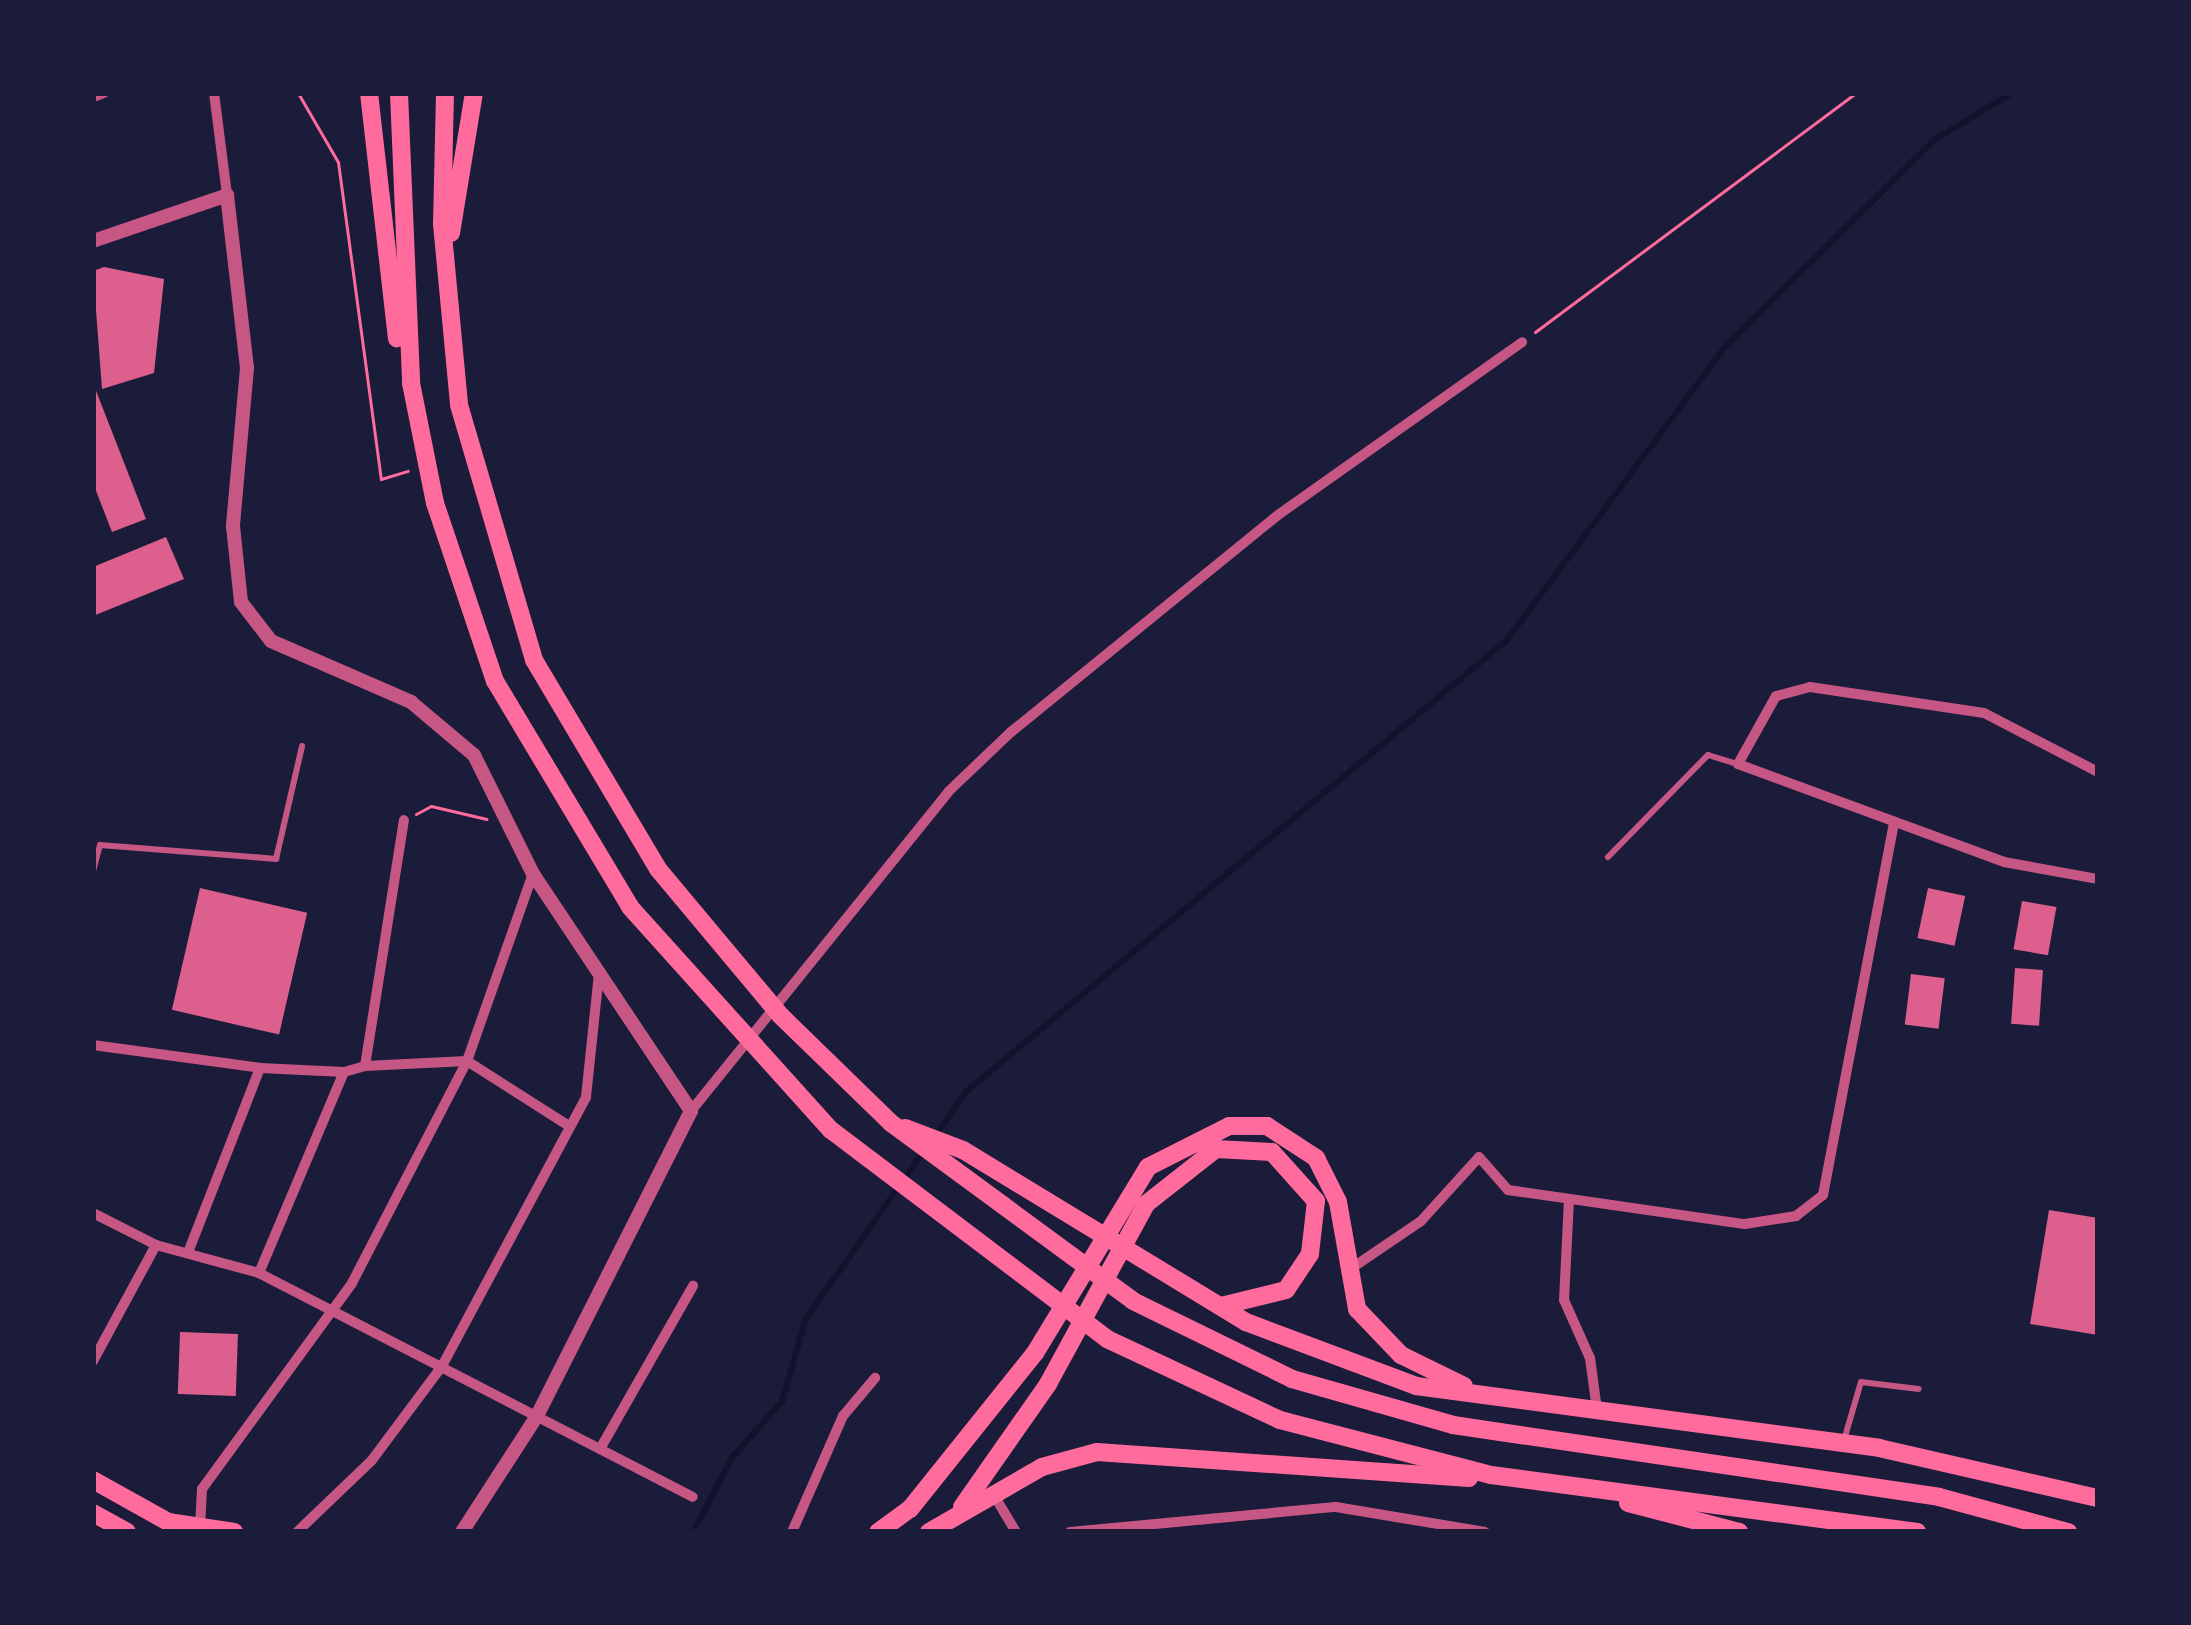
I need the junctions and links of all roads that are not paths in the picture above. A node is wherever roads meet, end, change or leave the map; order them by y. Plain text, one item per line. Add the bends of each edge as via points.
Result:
1 (104, 93) edge
2 (214, 93) edge
3 (369, 93) edge
4 (399, 93) edge
5 (445, 93) edge
6 (474, 93) edge
7 (93, 97) edge
8 (226, 195) junction
9 (93, 241) edge
10 (445, 273) junction
11 (1522, 342) road end
12 (411, 383) junction
13 (302, 746) dead end
14 (1738, 764) junction
15 (2098, 772) edge
16 (404, 820) road end
17 (1894, 822) junction
18 (1608, 857) dead end
19 (93, 871) edge
20 (533, 874) junction
21 (2098, 879) edge
22 (599, 974) junction
23 (93, 1045) edge
24 (467, 1061) junction
25 (365, 1066) junction
26 (260, 1068) junction
27 (344, 1072) junction
28 (691, 1111) junction
29 (891, 1123) junction
30 (569, 1126) junction
31 (1569, 1199) junction
32 (93, 1213) edge
33 (156, 1245) junction
34 (189, 1250) junction
35 (1349, 1270) junction
36 (259, 1273) junction
37 (693, 1286) dead end
38 (1216, 1306) junction
39 (329, 1314) junction
40 (93, 1361) edge
41 (442, 1366) junction
42 (874, 1378) dead end
43 (1918, 1389) dead end
44 (1485, 1395) junction
45 (1597, 1410) junction
46 (537, 1416) junction
47 (1843, 1444) junction
48 (600, 1449) junction
49 (1491, 1475) junction
50 (93, 1480) edge
51 (1584, 1489) junction
52 (992, 1492) junction
53 (693, 1498) dead end
54 (2098, 1498) edge
55 (962, 1507) junction
56 (99, 1522) edge
57 (199, 1530) edge
58 (128, 1532) edge
59 (234, 1532) edge
60 (297, 1532) edge
61 (462, 1532) edge
62 (791, 1532) edge
63 (878, 1532) edge
64 (929, 1532) edge
65 (1016, 1532) edge
66 (1070, 1532) edge
67 (1485, 1532) edge
68 (1739, 1532) edge
69 (1917, 1532) edge
70 (2068, 1532) edge

1 - 7 street
2 - 8 street
3 - 12 main road via 385,298
4 - 12 main road
5 - 10 main road
6 - 10 main road
8 - 9 street
8 - 20 street via 247,368 233,526 241,602 271,641 412,703 473,755
10 - 29 main road via 473,474 534,660 658,869 781,1016
11 - 28 street via 1428,400 1011,732 949,791
12 - 49 main road via 472,625 532,755 630,907 782,1082 889,1182 1108,1339 1333,1439
13 - 19 lane via 276,859 100,845
14 - 15 street via 1776,696 1810,687 1984,713
14 - 17 street
14 - 18 lane via 1708,754
16 - 25 street
17 - 21 street via 2004,862
17 - 31 street via 1823,1195 1770,1225
20 - 22 street
20 - 24 street
22 - 28 street
22 - 30 street via 586,1097
23 - 26 street
24 - 25 street
24 - 30 street
24 - 39 street
25 - 27 street
26 - 27 street
26 - 34 street
27 - 36 street
28 - 46 street
29 - 38 main road via 963,1150
29 - 70 main road via 1133,1301 1292,1378 1490,1433 1940,1497
30 - 41 street
31 - 35 street via 1508,1190 1480,1157 1420,1221
31 - 45 street via 1564,1300 1590,1358
32 - 33 street
33 - 34 street
33 - 40 street
34 - 36 street
35 - 44 main road via 1357,1309 1388,1344
35 - 63 main road via 1338,1202 1316,1158 1289,1136 1229,1126 1182,1141 1105,1222 1035,1352 910,1509
36 - 39 street
37 - 48 street
38 - 44 main road via 1349,1365
38 - 55 main road via 1286,1290 1310,1254 1316,1201 1272,1152 1216,1149 1146,1204 1048,1384
39 - 41 street
39 - 57 street via 210,1476
41 - 46 street
41 - 60 street via 372,1460
42 - 62 street via 844,1416
43 - 47 lane via 1862,1382
44 - 45 main road
45 - 47 main road
46 - 48 street
46 - 61 street
47 - 54 main road
48 - 53 street
49 - 51 main road
49 - 52 main road via 1415,1478 1144,1450 1042,1467
50 - 57 main road
51 - 68 main road
51 - 69 main road
52 - 55 main road
52 - 65 street
55 - 64 main road
56 - 58 main road
57 - 59 main road
66 - 67 street via 1336,1507

